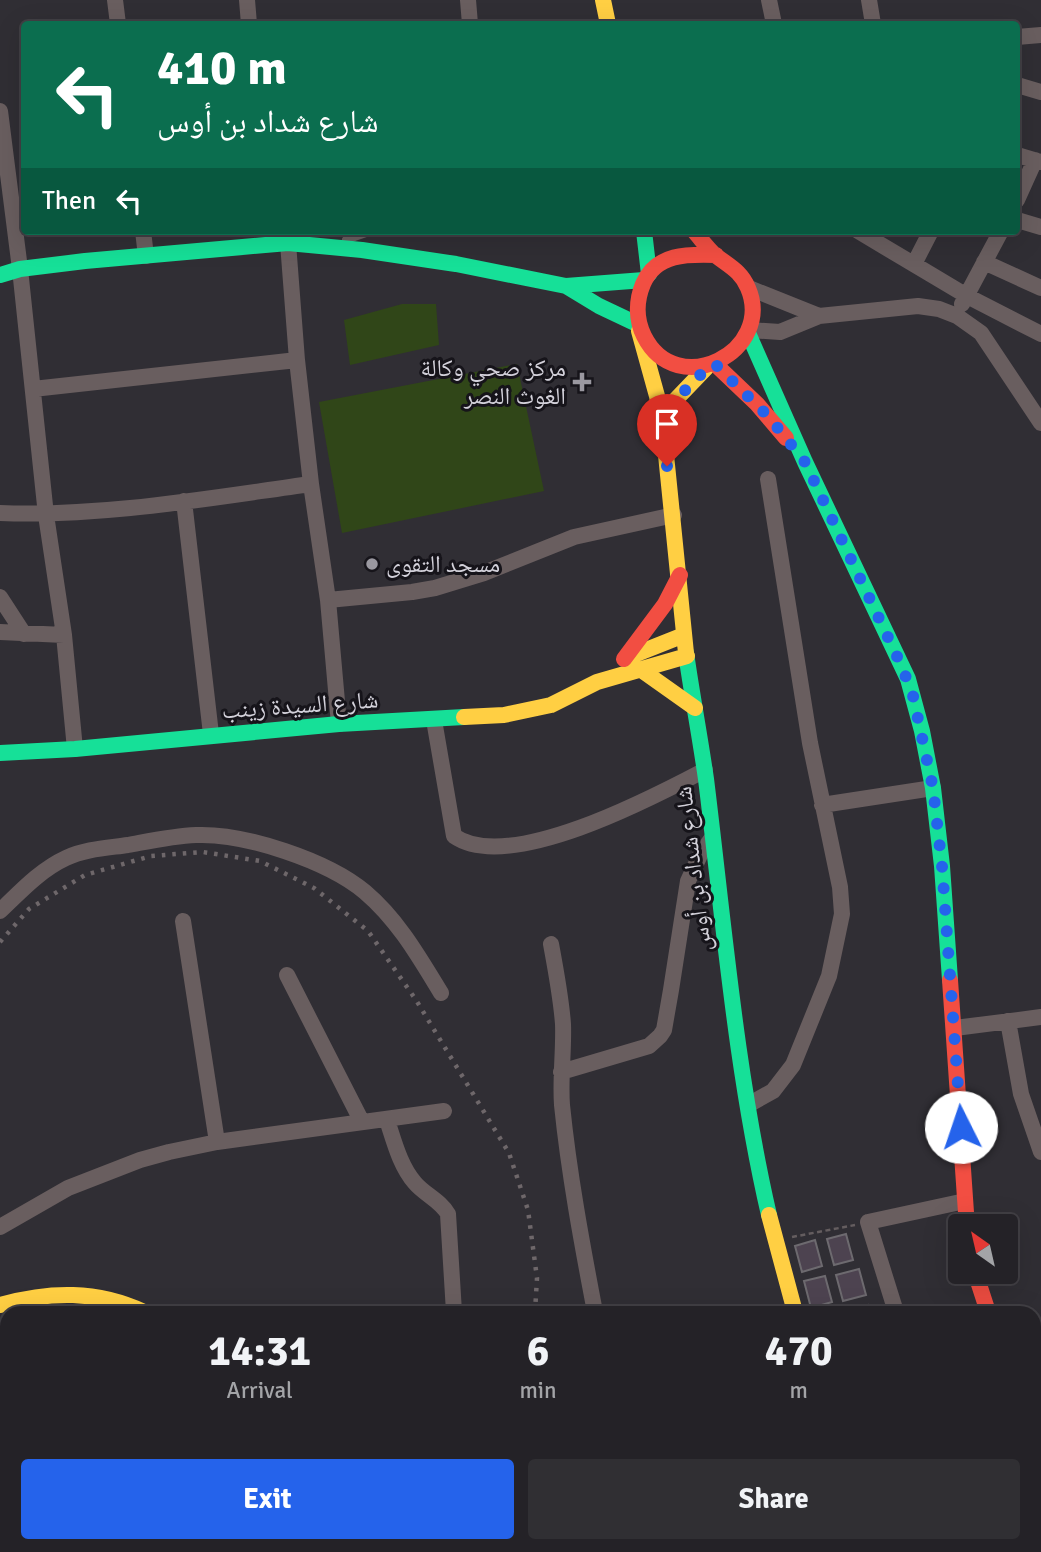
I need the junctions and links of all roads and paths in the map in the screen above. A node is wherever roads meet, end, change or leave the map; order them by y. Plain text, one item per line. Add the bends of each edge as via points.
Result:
1 (115, 0) edge
2 (247, 0) edge
3 (468, 0) edge
4 (603, 0) edge
5 (617, 0) edge
6 (769, 0) edge
7 (869, 0) edge
8 (118, 21) edge
9 (249, 21) edge
10 (470, 21) edge
11 (607, 21) edge
12 (620, 21) edge
13 (773, 21) edge
14 (872, 21) edge
15 (1041, 35) edge
16 (1020, 37) edge
17 (1020, 86) edge
18 (1041, 92) edge
19 (1, 120) edge
20 (1020, 156) edge
21 (1038, 161) edge
22 (1020, 194) edge
23 (1020, 221) edge
24 (1041, 227) edge
25 (144, 235) edge
26 (360, 235) edge
27 (644, 235) edge
28 (698, 235) edge
29 (865, 235) edge
30 (929, 235) edge
31 (999, 235) edge
32 (278, 239) edge
33 (327, 246) junction
34 (716, 255) junction
35 (146, 256) junction
36 (984, 262) junction
37 (914, 264) junction
38 (20, 269) junction
39 (0, 275) edge
40 (646, 276) junction
41 (566, 286) junction
42 (748, 288) junction
43 (1041, 288) edge
44 (967, 296) junction
45 (819, 316) junction
46 (957, 316) junction
47 (638, 327) junction
48 (749, 331) junction
49 (1041, 334) edge
50 (297, 360) junction
51 (711, 366) junction
52 (33, 389) junction
53 (660, 416) junction
54 (1041, 423) edge
55 (805, 462) junction
56 (768, 479) dead end
57 (311, 484) junction
58 (184, 501) junction
59 (0, 513) edge
60 (46, 515) junction
61 (674, 515) junction
62 (680, 575) junction
63 (0, 597) edge
64 (328, 600) junction
65 (0, 632) edge
66 (24, 634) junction
67 (64, 635) junction
68 (684, 635) junction
69 (687, 656) junction
70 (624, 659) junction
71 (640, 669) junction
72 (597, 682) junction
73 (695, 708) junction
74 (434, 720) junction
75 (339, 724) junction
76 (211, 734) junction
77 (75, 749) junction
78 (0, 753) edge
79 (705, 770) junction
80 (933, 788) junction
81 (822, 805) junction
82 (712, 838) junction
83 (0, 911) edge
84 (183, 921) dead end
85 (551, 944) dead end
86 (287, 975) dead end
87 (441, 993) dead end
88 (1041, 1017) edge
89 (1008, 1021) junction
90 (955, 1028) junction
91 (561, 1072) junction
92 (748, 1105) junction
93 (444, 1111) dead end
94 (387, 1120) junction
95 (362, 1122) junction
96 (217, 1142) junction
97 (1041, 1152) edge
98 (965, 1201) junction
99 (966, 1214) edge
100 (868, 1222) junction
101 (0, 1227) edge
102 (774, 1241) junction
103 (979, 1284) edge
104 (0, 1305) edge
105 (127, 1306) edge
106 (454, 1306) edge
107 (594, 1306) edge
108 (793, 1306) edge
109 (894, 1306) edge
110 (986, 1306) edge

1 - 8 street
2 - 9 street
3 - 10 street
4 - 11 main road
5 - 12 main road
6 - 13 street
7 - 14 street
15 - 16 street
17 - 18 street
19 - 38 street
20 - 21 street
21 - 22 street
23 - 24 street
25 - 35 street
26 - 33 lane
27 - 40 main road
28 - 34 main road
29 - 37 street
30 - 37 street
31 - 36 street
32 - 33 main road
32 - 35 main road
32 - 50 street
33 - 41 main road via 456,264
34 - 40 main road via 679,253
34 - 42 main road via 741,274
35 - 38 main road
36 - 43 street
36 - 44 street
37 - 44 street
38 - 39 main road
38 - 52 street
40 - 41 main road
40 - 47 main road via 637,301
41 - 47 main road
42 - 45 street
42 - 48 main road via 753,309
44 - 46 street
44 - 49 street
45 - 46 street via 918,306
45 - 48 street via 780,332
46 - 54 street via 981,333
47 - 51 main road via 650,349 667,361 687,368
47 - 53 main road, شارع شداد بن أوس
48 - 51 main road via 735,352
48 - 55 main road
50 - 52 street
50 - 57 street
51 - 53 main road
51 - 55 main road via 769,417
52 - 60 street
53 - 61 main road, شارع شداد بن أوس
55 - 80 main road via 908,679
56 - 81 street
57 - 58 street
57 - 64 street
58 - 60 street
58 - 76 street
59 - 60 street
60 - 67 street
61 - 62 main road, شارع شداد بن أوس
61 - 64 street via 574,537 435,588
62 - 68 main road, شارع شداد بن أوس
62 - 70 main road via 665,604
63 - 66 street
64 - 75 street
65 - 66 street
66 - 67 street
67 - 77 street
68 - 69 main road, شارع شداد بن أوس
68 - 70 main road, شارع السيدة زينب
69 - 71 main road, شارع السيدة زينب
69 - 73 main road, شارع شداد بن أوس
70 - 72 main road, شارع السيدة زينب
71 - 72 main road, شارع السيدة زينب
71 - 73 main road
72 - 74 main road, شارع السيدة زينب via 538,709
73 - 79 main road, شارع شداد بن أوس
74 - 75 main road, شارع السيدة زينب
74 - 79 street via 454,836 474,845 497,847 575,830
75 - 76 main road, شارع السيدة زينب
76 - 77 main road, شارع السيدة زينب
77 - 78 main road, شارع السيدة زينب
79 - 82 main road, شارع شداد بن أوس
80 - 81 street
80 - 90 main road
81 - 92 street via 842,900 837,945 821,999 793,1065 773,1091
82 - 91 street via 688,881 664,1030 649,1046
82 - 92 main road, شارع شداد بن أوس
83 - 87 street via 42,872 77,853 195,835 229,837 312,862 363,890 402,933
84 - 96 street
85 - 91 street via 562,1010
86 - 95 street
88 - 89 street
89 - 90 street
89 - 97 street via 1021,1094
90 - 98 main road
91 - 107 street via 562,1105
92 - 102 main road, شارع شداد بن أوس
93 - 94 street
94 - 95 street
94 - 106 street via 411,1178 448,1214
95 - 96 street
96 - 101 street via 102,1174
98 - 99 main road
98 - 100 street
100 - 102 path
100 - 109 street
102 - 108 main road, شارع شداد بن أوس
103 - 110 main road
104 - 105 main road via 62,1293

